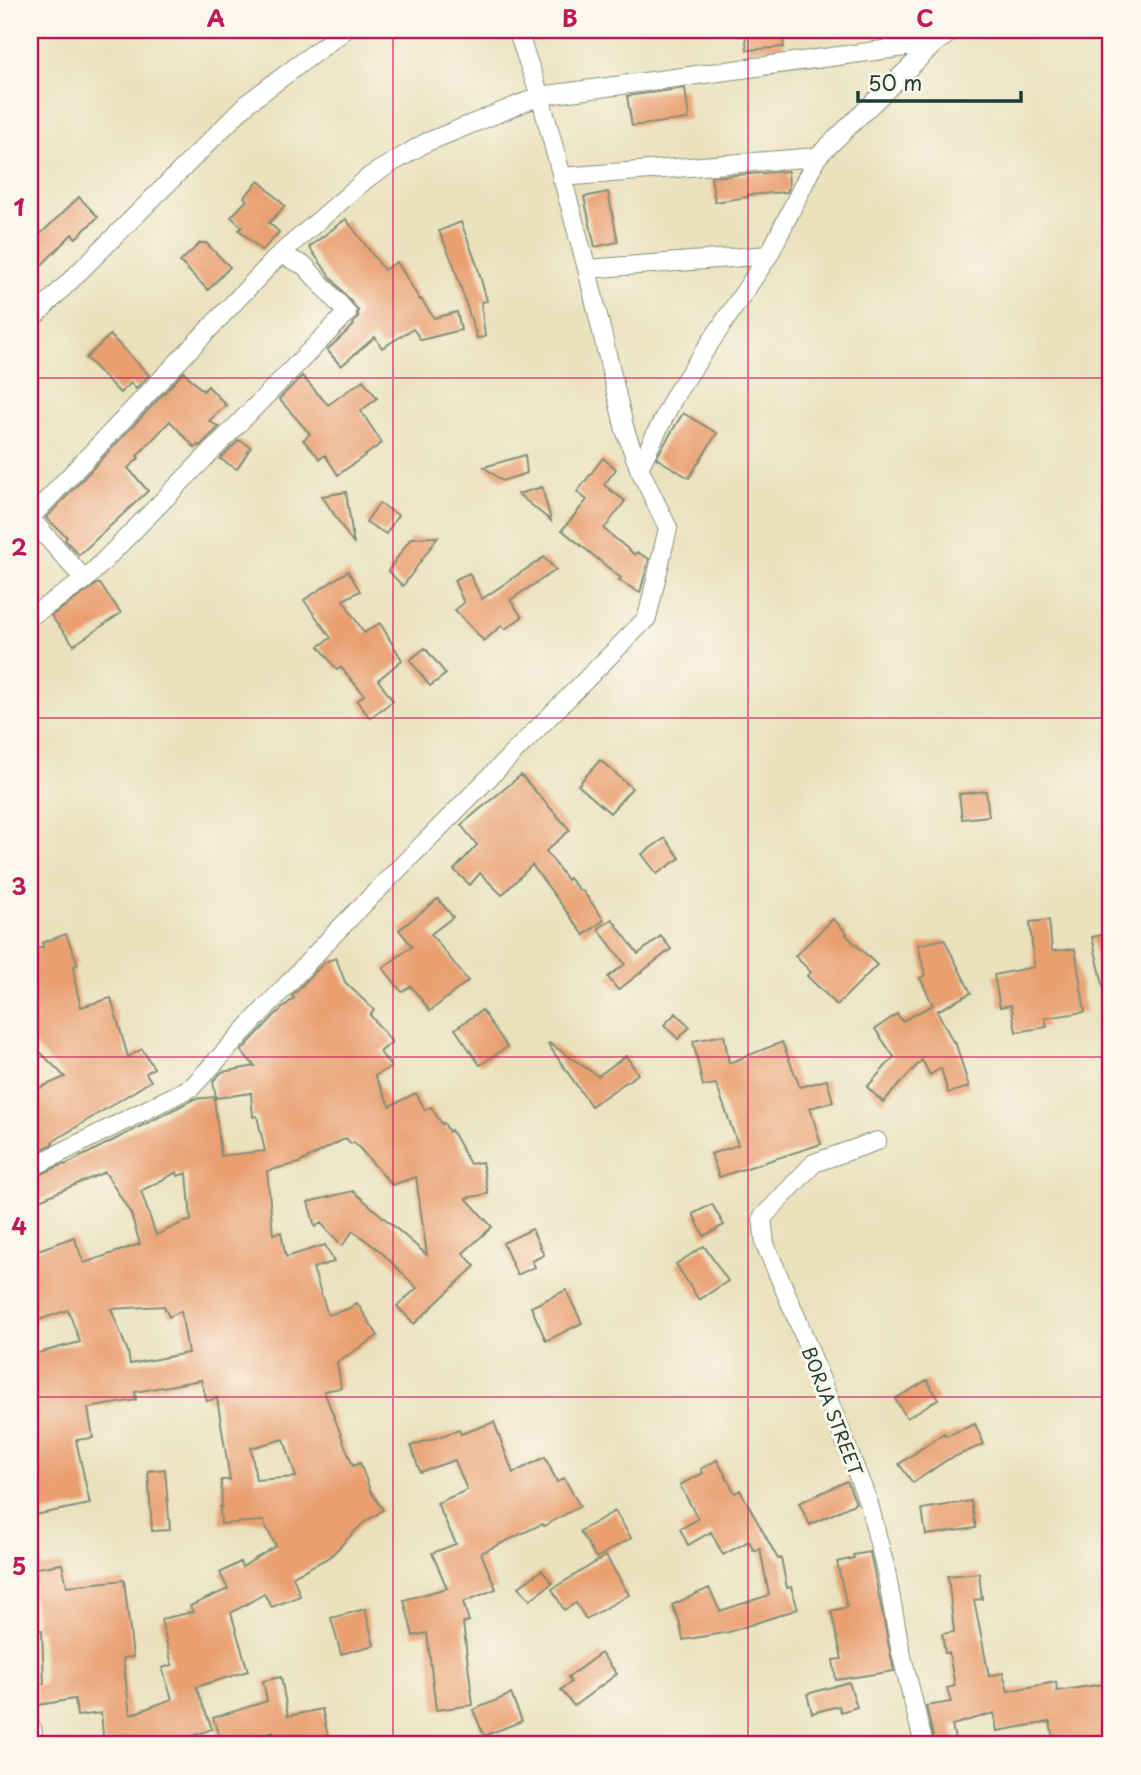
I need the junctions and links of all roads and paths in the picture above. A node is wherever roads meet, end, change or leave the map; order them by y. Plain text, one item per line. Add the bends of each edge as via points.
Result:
1 (345, 30) edge
2 (517, 30) edge
3 (954, 30) edge
4 (935, 44) junction
5 (540, 96) junction
6 (817, 157) junction
7 (561, 177) junction
8 (280, 254) junction
9 (769, 255) junction
10 (587, 269) junction
11 (30, 321) edge
12 (639, 468) junction
13 (30, 518) edge
14 (85, 580) junction
15 (30, 614) edge
16 (877, 1141) dead end
17 (30, 1168) edge
18 (30, 1730) edge
19 (32, 1745) edge
20 (924, 1745) edge

1 - 11 street via 249,102
2 - 5 street
3 - 4 street
4 - 5 street
4 - 6 street
5 - 7 street
5 - 8 street via 425,143 370,176
6 - 7 street
6 - 9 street
7 - 10 street
8 - 13 street
8 - 14 street via 305,266 347,313
9 - 10 street
9 - 12 street via 675,395
10 - 12 street via 625,429
12 - 17 street via 668,528 647,618 335,933 192,1087
13 - 14 street
14 - 15 street
16 - 20 street, BORJA STREET via 814,1163 762,1218 765,1244 869,1504
18 - 19 street

